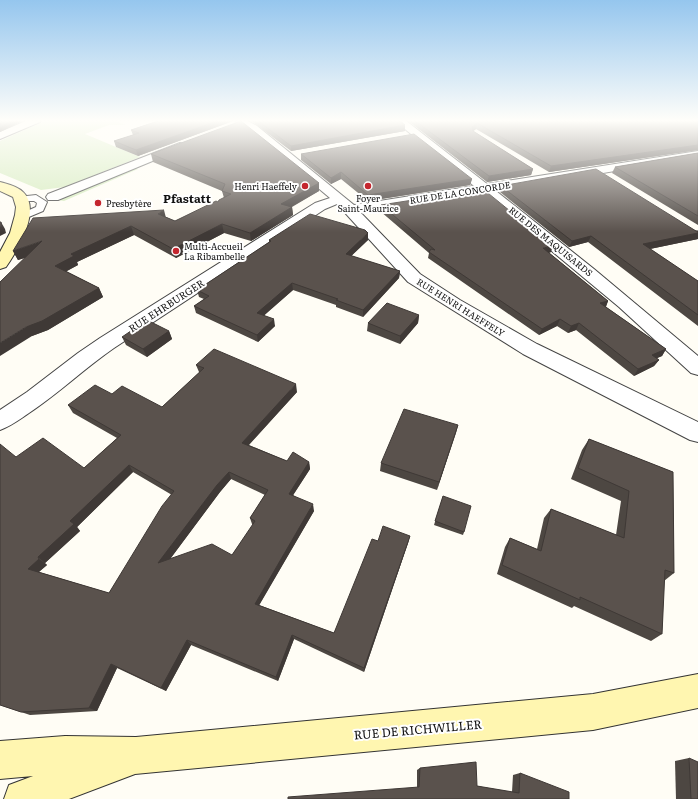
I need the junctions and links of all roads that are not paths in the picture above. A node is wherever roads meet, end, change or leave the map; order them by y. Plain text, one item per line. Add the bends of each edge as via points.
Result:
1 (152, 157) edge
2 (288, 157) edge
3 (445, 157) edge
4 (677, 157) edge
5 (533, 170) edge
6 (596, 170) junction
7 (546, 178) junction
8 (617, 183) edge
9 (0, 186) edge
10 (484, 188) junction
11 (53, 197) dead end
12 (21, 199) junction
13 (345, 204) junction
14 (21, 217) junction
15 (0, 264) edge
16 (698, 368) edge
17 (0, 421) edge
18 (697, 430) edge
19 (698, 692) edge
20 (136, 756) junction
21 (0, 760) edge
22 (23, 799) edge

1 - 11 street
2 - 13 street, RUE HENRI HAEFFELY
3 - 10 street, RUE DES MAQUISARDS
4 - 6 street, RUE DE LA CONCORDE
5 - 7 street
6 - 7 street, RUE DE LA CONCORDE
6 - 8 street
7 - 10 street, RUE DE LA CONCORDE
9 - 12 main road via 15,192
10 - 13 street, RUE DE LA CONCORDE
10 - 16 street, RUE DES MAQUISARDS via 529,222 654,327
12 - 14 main road
12 - 14 lane via 36,198 42,202 40,209
13 - 17 street, RUE EHRBURGER via 320,206 107,343 35,398
13 - 18 street, RUE HENRI HAEFFELY via 414,278 454,304 530,349
14 - 15 main road via 19,230
19 - 20 main road, RUE DE RICHWILLER via 593,712
20 - 21 main road, RUE DE RICHWILLER via 66,754
20 - 22 main road, RUE DE RICHWILLER

